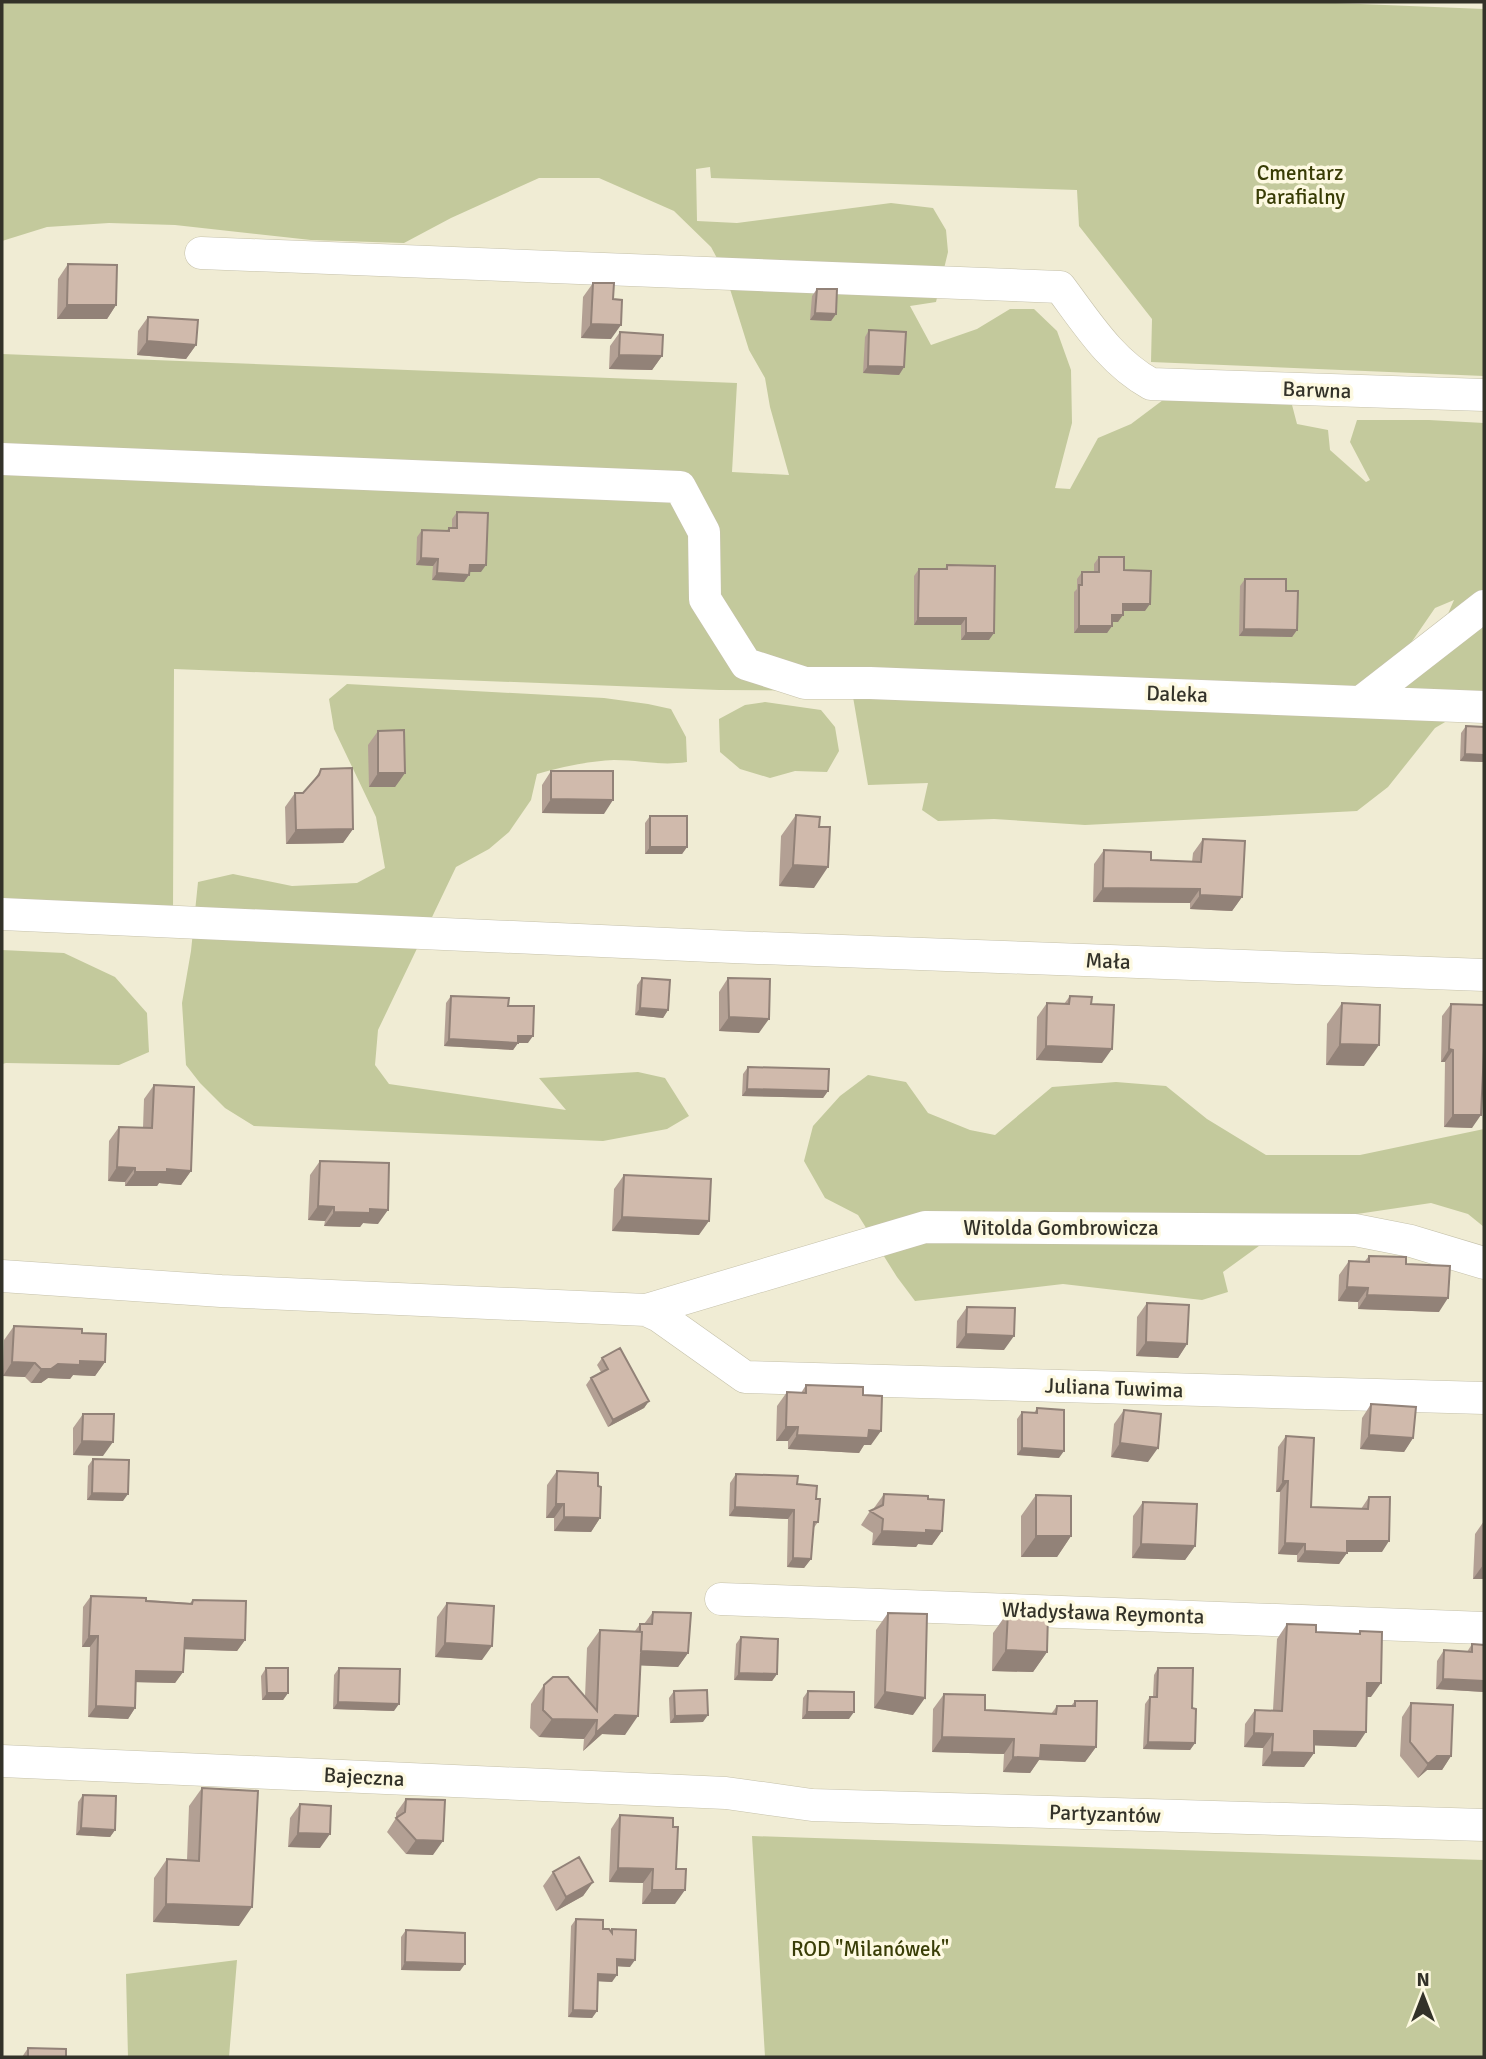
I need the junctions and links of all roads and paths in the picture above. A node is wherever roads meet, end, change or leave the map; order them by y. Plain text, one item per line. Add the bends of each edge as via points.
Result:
1 (201, 253) dead end
2 (1484, 395) edge
3 (2, 459) edge
4 (1484, 606) edge
5 (1362, 701) junction
6 (1484, 707) edge
7 (2, 914) edge
8 (1484, 975) edge
9 (1484, 1263) edge
10 (2, 1276) edge
11 (646, 1310) junction
12 (1484, 1398) edge
13 (721, 1599) dead end
14 (1484, 1628) edge
15 (2, 1761) edge
16 (726, 1793) joint
17 (1484, 1825) edge

1 - 2 street, Barwna via 1060,287 1114,358 1151,384
3 - 5 street, Daleka via 680,487 704,532 705,599 746,664 805,683
4 - 5 street
5 - 6 street, Daleka
7 - 8 street, Mała
9 - 11 street, Witolda Gombrowicza via 1354,1230 925,1227
10 - 11 street via 221,1292
11 - 12 street, Juliana Tuwima via 745,1377
13 - 14 street, Władysława Reymonta
15 - 16 street, Bajeczna
16 - 17 street, Partyzantów via 812,1805

